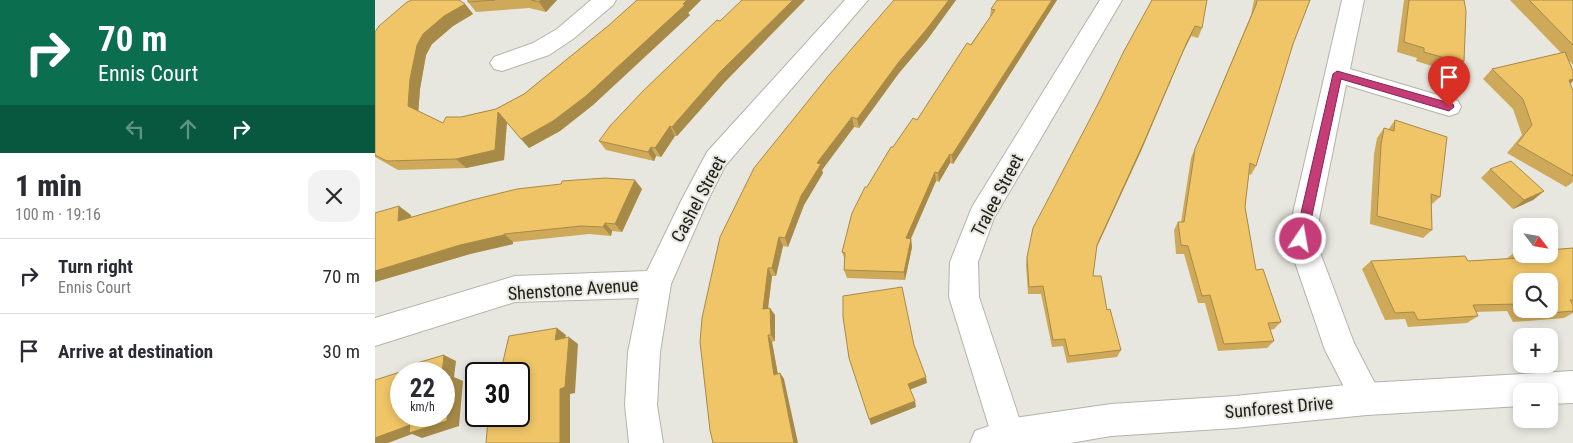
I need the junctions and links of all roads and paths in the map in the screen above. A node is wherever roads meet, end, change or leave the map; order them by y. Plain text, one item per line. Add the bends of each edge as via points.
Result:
1 (605, 0) edge
2 (857, 0) edge
3 (1111, 0) edge
4 (1353, 0) edge
5 (502, 63) dead end
6 (1337, 74) junction
7 (1449, 107) dead end
8 (656, 284) junction
9 (375, 332) edge
10 (1573, 387) edge
11 (1367, 399) junction
12 (998, 439) edge
13 (645, 443) edge

1 - 5 street via 565,34 541,49
2 - 8 street, Cashel Street via 715,159
3 - 12 street, Tralee Street via 982,215 964,262 964,296
4 - 6 street
6 - 7 street
6 - 11 street via 1301,239 1341,350
8 - 9 street, Shenstone Avenue via 515,289
8 - 13 street, Cashel Street via 644,352 641,406
10 - 11 street, Sunforest Drive
11 - 12 street, Sunforest Drive via 1111,420

